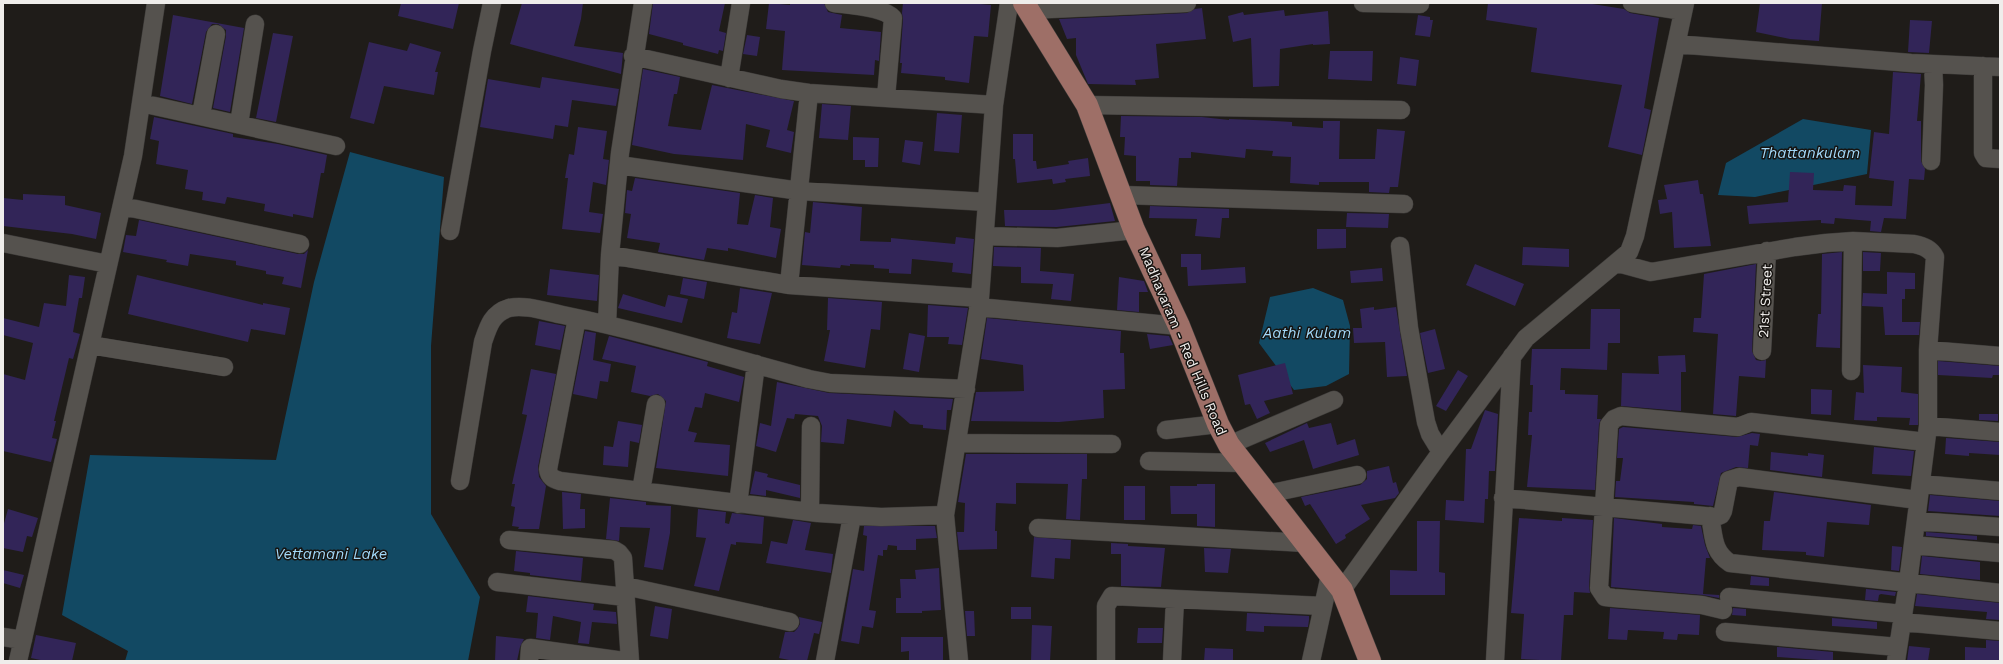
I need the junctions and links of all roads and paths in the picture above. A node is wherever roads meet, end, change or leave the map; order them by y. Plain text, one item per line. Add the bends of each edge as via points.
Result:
1 (156, 3) edge
2 (492, 3) edge
3 (643, 3) edge
4 (741, 3) edge
5 (834, 3) edge
6 (1009, 3) edge
7 (1187, 3) edge
8 (1363, 3) edge
9 (1632, 3) edge
10 (1420, 4) edge
11 (1027, 7) edge
12 (1684, 7) edge
13 (255, 24) dead end
14 (216, 34) dead end
15 (1676, 44) junction
16 (633, 56) junction
17 (1933, 64) junction
18 (1992, 66) edge
19 (729, 78) junction
20 (809, 93) junction
21 (886, 97) junction
22 (141, 103) junction
23 (994, 105) junction
24 (1087, 105) junction
25 (1401, 110) dead end
26 (200, 115) junction
27 (239, 124) junction
28 (336, 146) dead end
29 (2000, 159) edge
30 (1931, 161) dead end
31 (618, 165) junction
32 (800, 191) junction
33 (1122, 195) junction
34 (986, 202) junction
35 (1404, 204) dead end
36 (122, 206) junction
37 (450, 230) dead end
38 (1134, 230) junction
39 (985, 236) junction
40 (1853, 241) junction
41 (3, 243) edge
42 (300, 244) dead end
43 (1400, 246) dead end
44 (1767, 251) junction
45 (610, 255) junction
46 (1618, 263) junction
47 (108, 264) junction
48 (789, 285) junction
49 (979, 303) junction
50 (577, 318) junction
51 (607, 324) junction
52 (1179, 326) junction
53 (90, 345) junction
54 (1928, 350) junction
55 (1762, 351) dead end
56 (1512, 356) junction
57 (2000, 356) edge
58 (756, 364) junction
59 (224, 367) dead end
60 (1851, 371) dead end
61 (966, 389) junction
62 (1334, 400) dead end
63 (656, 404) dead end
64 (1218, 424) junction
65 (811, 426) dead end
66 (1166, 430) dead end
67 (2000, 432) edge
68 (1927, 434) junction
69 (958, 443) junction
70 (1112, 444) dead end
71 (1229, 445) junction
72 (1441, 452) junction
73 (1149, 461) dead end
74 (1243, 463) junction
75 (1357, 475) dead end
76 (460, 481) dead end
77 (641, 491) junction
78 (2000, 491) edge
79 (1919, 492) junction
80 (1267, 494) junction
81 (1503, 498) junction
82 (738, 504) junction
83 (1604, 507) junction
84 (810, 512) junction
85 (945, 515) junction
86 (852, 516) junction
87 (1710, 516) junction
88 (1916, 521) junction
89 (2000, 527) edge
90 (1038, 528) dead end
91 (508, 540) dead end
92 (1305, 543) junction
93 (1913, 545) junction
94 (2000, 552) edge
95 (496, 582) dead end
96 (1336, 582) junction
97 (1908, 583) junction
98 (625, 592) junction
99 (2000, 592) edge
100 (1175, 599) junction
101 (1323, 606) junction
102 (1903, 618) junction
103 (790, 622) dead end
104 (2000, 630) edge
105 (1725, 632) dead end
106 (3, 637) edge
107 (23, 640) junction
108 (1897, 654) edge
109 (18, 661) edge
110 (529, 661) edge
111 (624, 661) edge
112 (630, 661) edge
113 (825, 661) edge
114 (959, 661) edge
115 (1106, 661) edge
116 (1172, 661) edge
117 (1311, 661) edge
118 (1370, 661) edge
119 (1495, 661) edge

1 - 22 street
2 - 37 street
3 - 16 street
4 - 19 street
5 - 21 street via 878,10 890,14 893,18
6 - 23 street
7 - 11 street
8 - 10 street
9 - 12 street
11 - 24 main road, Madhavaram - Red Hills Road
12 - 15 street
13 - 27 street
14 - 26 street
15 - 17 street
15 - 46 street via 1635,236 1629,252
16 - 19 street
16 - 31 street
17 - 18 street
17 - 30 street
18 - 29 street via 1983,153 1986,158
19 - 20 street
20 - 21 street
20 - 32 street
21 - 23 street
22 - 26 street
22 - 36 street
23 - 34 street
24 - 25 street
24 - 33 main road, Madhavaram - Red Hills Road
26 - 27 street
27 - 28 street
31 - 32 street
31 - 45 street
32 - 34 street
32 - 48 street
33 - 35 street
33 - 38 main road, Madhavaram - Red Hills Road
34 - 39 street
36 - 42 street
36 - 47 street
38 - 39 street via 1057,238
38 - 52 main road, Madhavaram - Red Hills Road
39 - 49 street
40 - 44 street
40 - 54 street via 1914,244 1923,246 1933,254 1935,257
40 - 60 street
41 - 47 street
43 - 72 street via 1409,328 1426,422
44 - 46 street via 1651,272
44 - 55 street, 21st Street
45 - 48 street
45 - 51 street
46 - 56 street via 1526,338
47 - 53 street
48 - 49 street
49 - 52 street
49 - 61 street
50 - 51 street
50 - 76 street via 523,307 499,312 490,323 483,342
50 - 77 street via 549,474 560,481
51 - 58 street
52 - 64 main road, Madhavaram - Red Hills Road
53 - 59 street
53 - 107 street
54 - 57 street
54 - 68 street
56 - 72 street
56 - 81 street
58 - 61 street via 830,383
58 - 82 street
61 - 69 street
62 - 71 street
63 - 77 street
64 - 66 street
64 - 71 main road, Madhavaram - Red Hills Road
65 - 84 street
67 - 68 street
68 - 79 street
68 - 83 street via 1751,422 1738,427 1621,416 1609,425
69 - 70 street
69 - 85 street
71 - 74 main road, Madhavaram - Red Hills Road
72 - 96 street
73 - 74 street
74 - 80 main road, Madhavaram - Red Hills Road
75 - 80 street
77 - 82 street
78 - 79 street
79 - 87 street via 1739,477 1729,480 1721,515
79 - 88 street
80 - 92 main road, Madhavaram - Red Hills Road
81 - 83 street
81 - 119 street
82 - 84 street
83 - 87 street
83 - 102 street via 1599,588 1605,597 1702,605 1726,603
84 - 86 street
85 - 86 street
85 - 114 street
86 - 113 street
87 - 97 street via 1716,550 1730,563
88 - 89 street
88 - 93 street
90 - 92 street
91 - 98 street via 614,550 623,558
92 - 96 main road, Madhavaram - Red Hills Road
93 - 94 street
93 - 97 street
95 - 98 street
96 - 101 street
96 - 118 main road, Madhavaram - Red Hills Road
97 - 99 street
97 - 102 street
98 - 103 street
98 - 112 street
100 - 101 street
100 - 115 street via 1112,596 1106,606
100 - 116 street
101 - 117 street
102 - 104 street
102 - 108 street
105 - 108 street
106 - 107 street
107 - 109 street
110 - 111 street via 530,648

